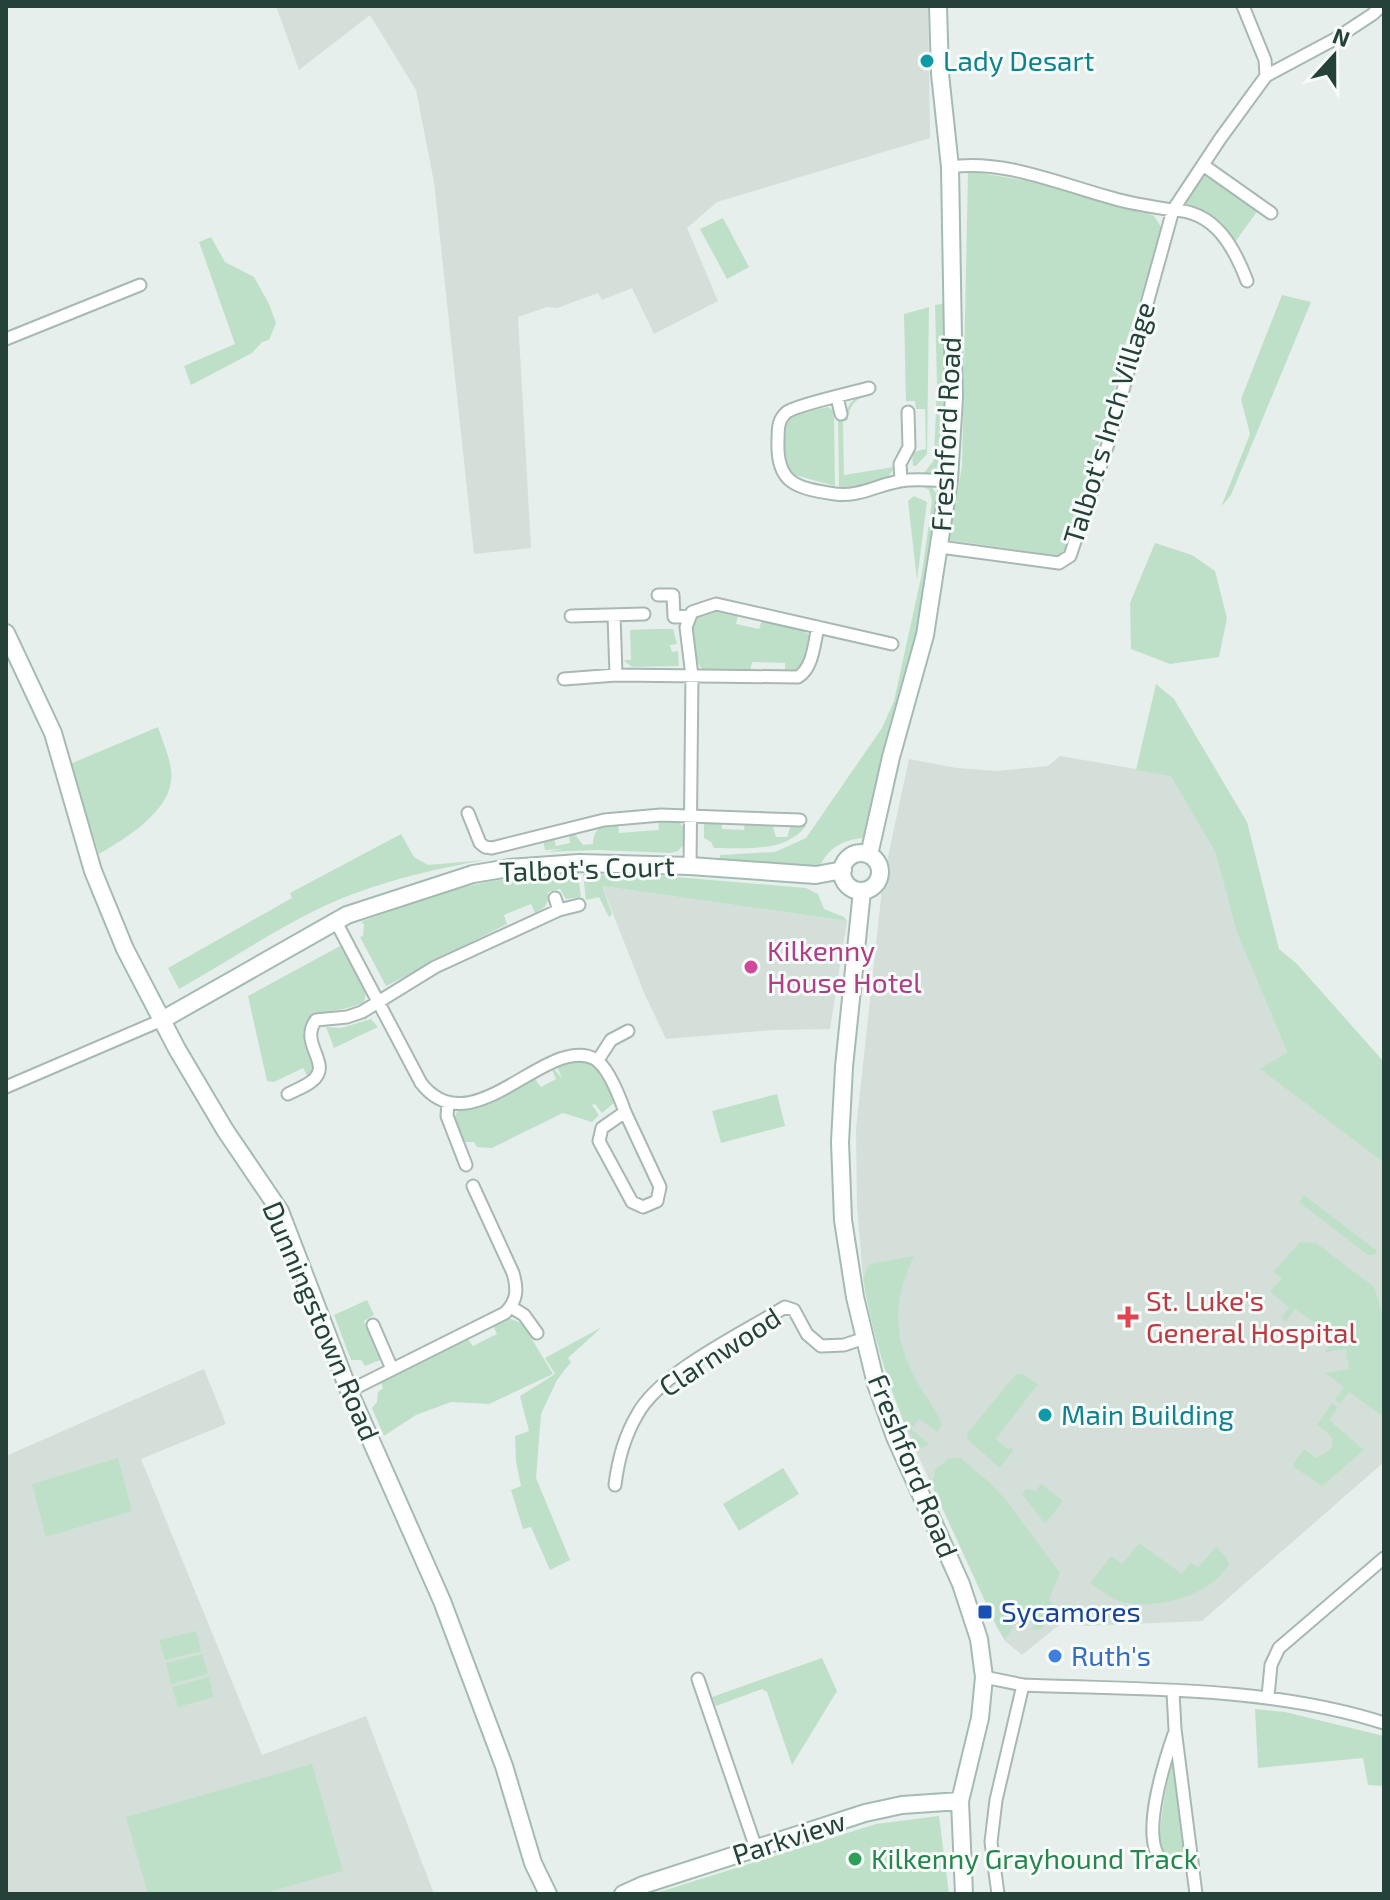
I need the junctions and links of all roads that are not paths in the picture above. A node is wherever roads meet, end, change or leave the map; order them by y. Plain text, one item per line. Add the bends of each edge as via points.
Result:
1 (938, 6) edge
2 (1381, 6) edge
3 (1244, 7) edge
4 (1266, 76) junction
5 (1203, 165) junction
6 (950, 167) junction
7 (1173, 210) junction
8 (1271, 213) dead end
9 (1247, 281) dead end
10 (140, 285) dead end
11 (6, 339) edge
12 (869, 388) dead end
13 (837, 397) junction
14 (908, 412) dead end
15 (841, 414) dead end
16 (949, 480) junction
17 (901, 481) junction
18 (940, 547) junction
19 (658, 595) dead end
20 (644, 614) dead end
21 (614, 615) junction
22 (571, 616) dead end
23 (690, 616) junction
24 (818, 627) junction
25 (6, 633) edge
26 (892, 644) dead end
27 (616, 675) junction
28 (692, 676) junction
29 (564, 679) dead end
30 (468, 813) dead end
31 (692, 816) junction
32 (800, 820) dead end
33 (869, 855) junction
34 (690, 866) junction
35 (843, 870) junction
36 (862, 891) junction
37 (579, 905) dead end
38 (335, 920) junction
39 (377, 1002) junction
40 (162, 1020) junction
41 (628, 1031) dead end
42 (598, 1060) junction
43 (6, 1087) edge
44 (288, 1094) dead end
45 (448, 1102) junction
46 (625, 1112) junction
47 (467, 1157) dead end
48 (473, 1186) dead end
49 (511, 1307) junction
50 (373, 1325) dead end
51 (537, 1333) dead end
52 (865, 1338) junction
53 (392, 1369) junction
54 (349, 1391) junction
55 (615, 1485) dead end
56 (1384, 1558) edge
57 (984, 1677) junction
58 (698, 1679) dead end
59 (1023, 1685) junction
60 (1173, 1692) junction
61 (1268, 1696) junction
62 (1384, 1723) edge
63 (1175, 1729) junction
64 (960, 1801) junction
65 (756, 1848) junction
66 (1192, 1861) junction
67 (548, 1894) edge
68 (623, 1894) edge
69 (964, 1894) edge
70 (998, 1894) edge
71 (1196, 1894) edge

1 - 6 street, Freshford Road
2 - 4 street, Talbot's Inch Village via 1335,39
3 - 4 street
4 - 5 street, Talbot's Inch Village
5 - 7 street, Talbot's Inch Village
5 - 8 street
6 - 7 street via 973,163
6 - 16 street, Freshford Road via 954,397
7 - 9 street via 1212,224 1233,247
7 - 18 street, Talbot's Inch Village via 1108,444 1070,556 1059,563
10 - 11 street
12 - 13 street
13 - 15 street
13 - 17 street via 783,416 778,428 781,472 791,481 835,494 866,492
14 - 17 street via 909,447 900,464
16 - 17 street
16 - 18 street, Freshford Road
18 - 33 street, Freshford Road via 925,635
19 - 23 street via 673,595 674,617
20 - 21 street
21 - 22 street
21 - 27 street
23 - 24 street via 716,604
23 - 28 street via 686,627
24 - 26 street
24 - 28 street via 806,672 798,677
25 - 40 street, Dunningstown Road via 53,733 93,871
27 - 28 street
27 - 29 street
28 - 31 street
30 - 31 street via 480,843 492,848 604,820
31 - 32 street
31 - 34 street
33 - 35 street via 852,856
33 - 36 street, Freshford Road via 878,864 879,877
34 - 35 street, Talbot's Court via 816,875
34 - 38 street, Talbot's Court via 579,863 509,868 420,889
35 - 36 street via 847,883
36 - 52 street, Freshford Road via 840,1142 846,1245
37 - 39 street, Talbot's Court via 557,904
38 - 39 street
38 - 40 street, Talbot's Court
39 - 44 street, Talbot's Court via 347,1017 316,1020 309,1034 318,1073
39 - 45 street via 421,1083
40 - 43 street
40 - 54 street, Dunningstown Road via 225,1130 280,1211
41 - 42 street via 611,1040
42 - 45 street via 561,1059 468,1103
42 - 46 street
45 - 47 street via 447,1116
46 - 46 street via 602,1128 599,1141 632,1202 643,1207 657,1201 660,1187
48 - 49 street via 513,1273 517,1287
49 - 51 street
49 - 53 street
50 - 53 street
52 - 55 street, Clarnwood via 821,1346 794,1310 785,1307 657,1390 631,1427
52 - 57 street, Freshford Road via 895,1437 972,1613
53 - 54 street
54 - 67 street, Dunningstown Road via 442,1601
56 - 61 street via 1279,1648 1271,1665
57 - 59 street
57 - 64 street, Freshford Road
58 - 65 street
59 - 60 street
59 - 70 street via 996,1800 991,1842
60 - 61 street
60 - 63 street
61 - 62 street
63 - 66 street
63 - 66 street via 1157,1794 1155,1852 1165,1863
64 - 65 street, Parkview via 865,1813
64 - 69 street, Freshford Road
65 - 68 street, Parkview
66 - 71 street

